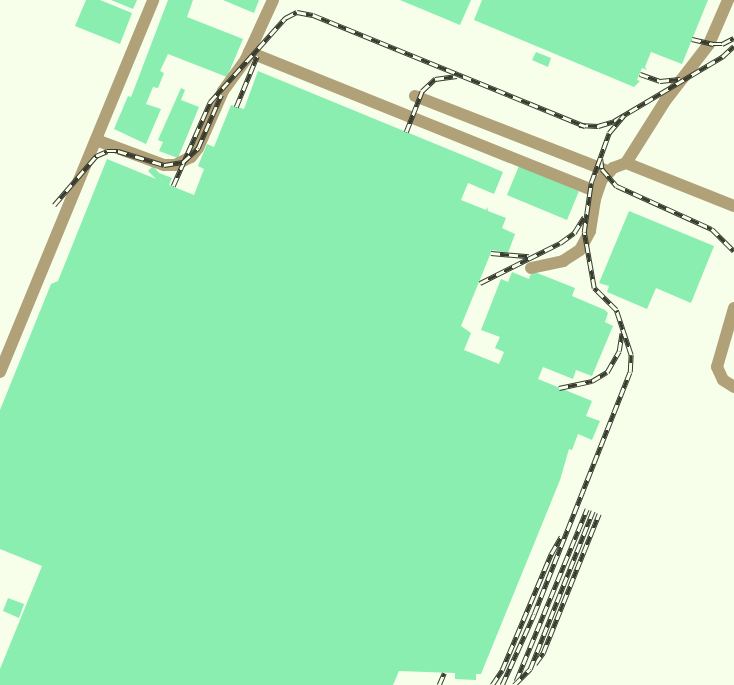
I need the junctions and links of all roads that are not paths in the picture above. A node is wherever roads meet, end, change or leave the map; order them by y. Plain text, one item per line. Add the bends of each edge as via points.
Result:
1 (153, 0) edge
2 (273, 0) edge
3 (728, 0) edge
4 (249, 52) junction
5 (415, 96) dead end
6 (96, 140) junction
7 (626, 163) junction
8 (610, 172) junction
9 (597, 192) junction
10 (734, 206) edge
11 (532, 268) dead end
12 (734, 308) edge
13 (0, 372) edge
14 (734, 387) edge

1 - 6 lane
2 - 4 lane
3 - 7 lane via 709,44 665,101
4 - 6 lane via 223,91 198,148 183,162 164,165
4 - 9 lane
5 - 8 lane
6 - 13 lane
7 - 8 lane
7 - 10 lane
8 - 9 lane via 602,180
9 - 11 lane via 590,231 580,250 562,261
12 - 14 lane via 717,367 723,380

